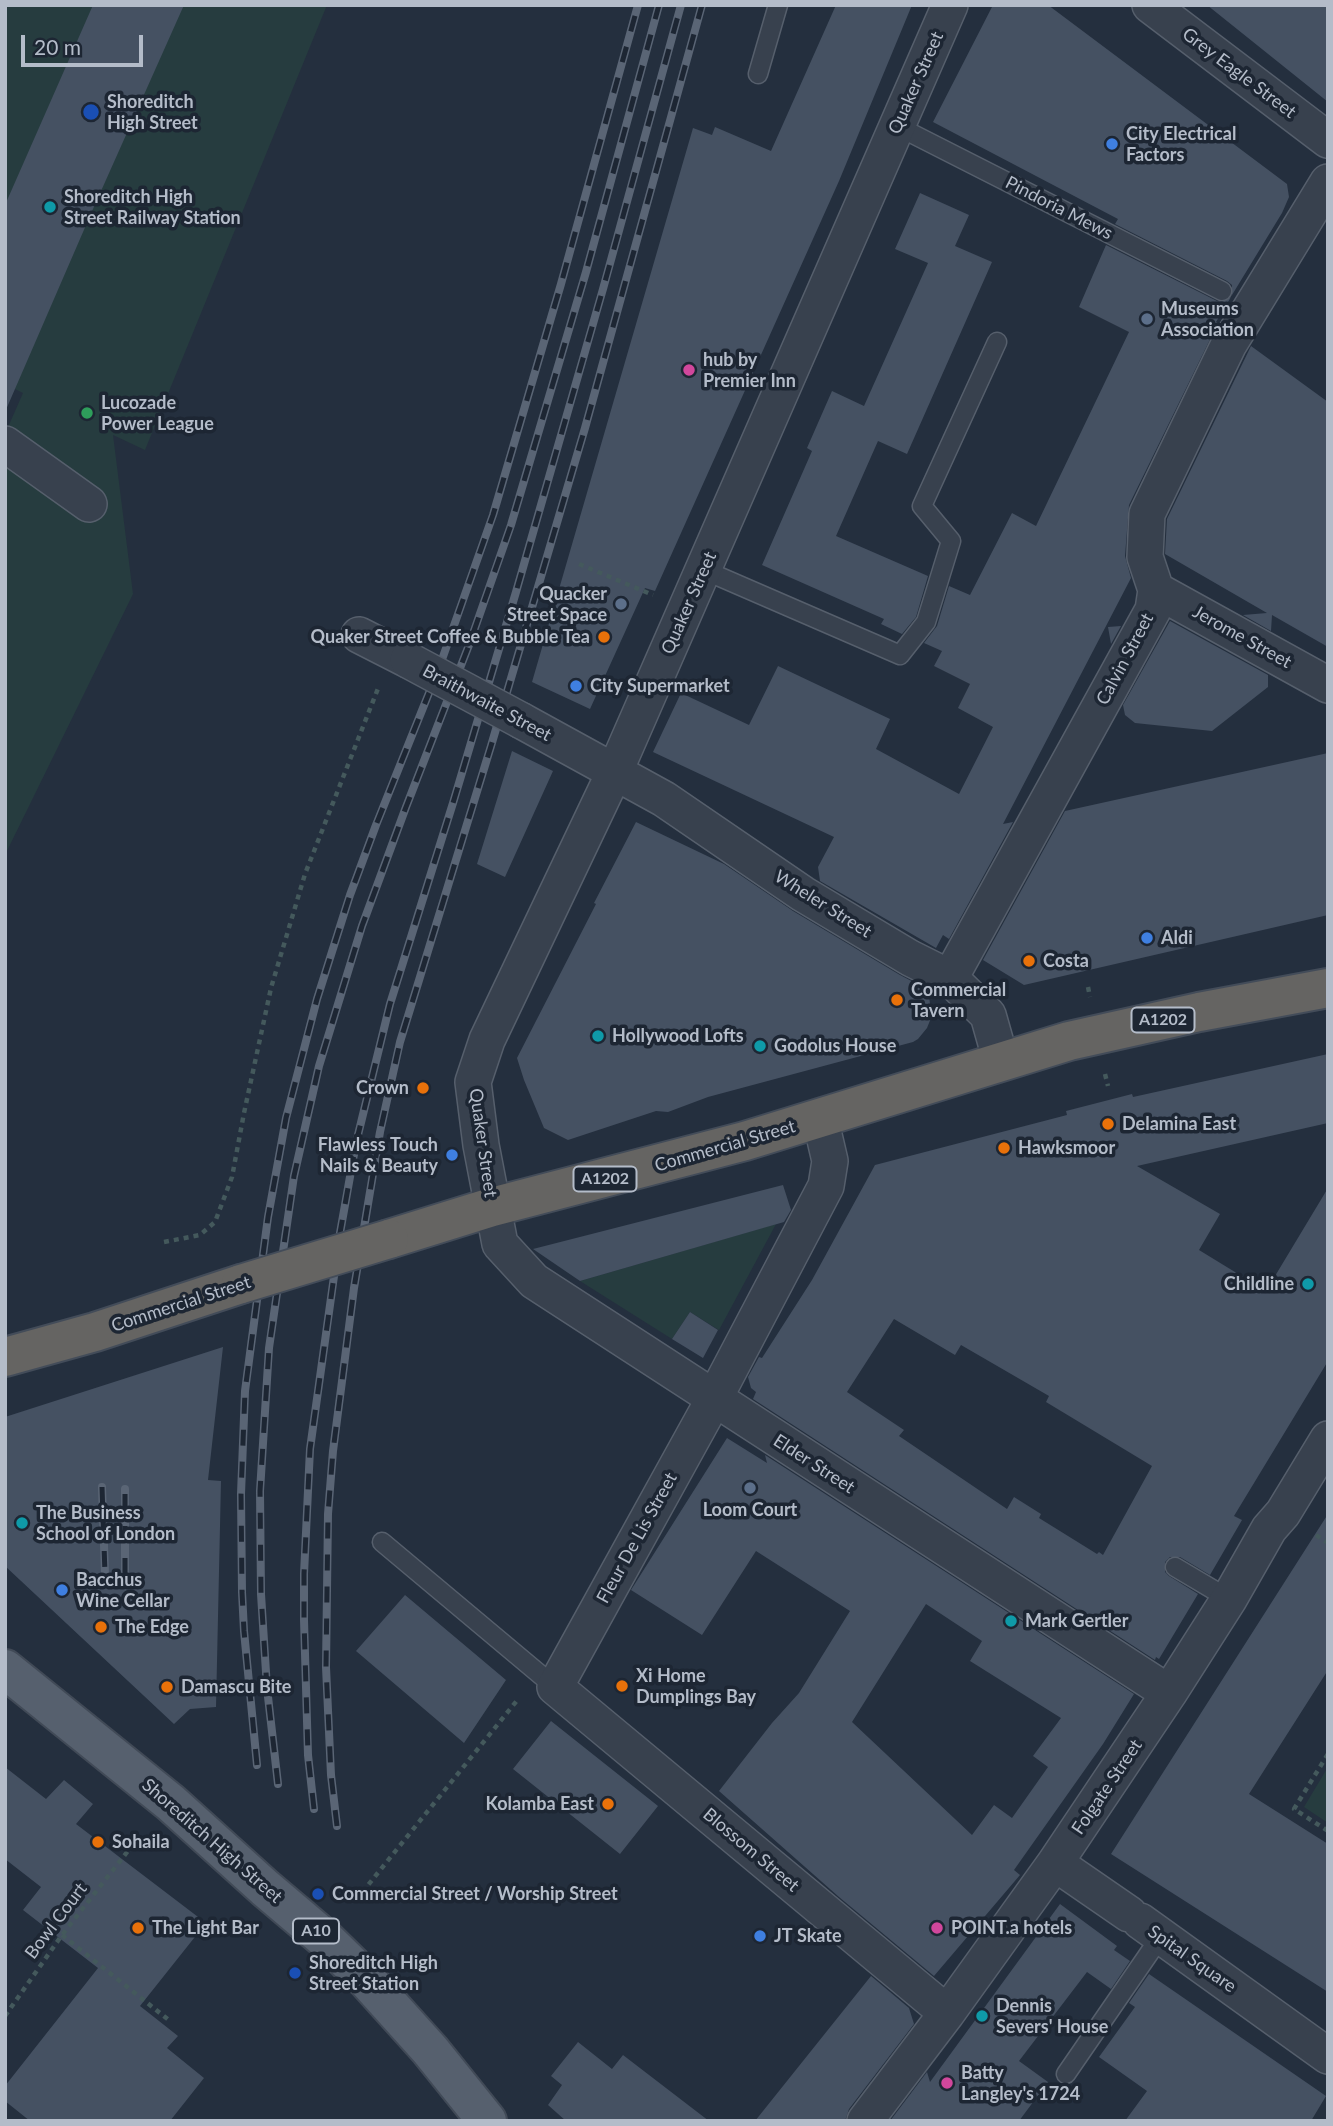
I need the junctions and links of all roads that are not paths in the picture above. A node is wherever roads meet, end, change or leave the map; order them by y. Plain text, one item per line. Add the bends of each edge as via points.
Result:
1 (778, 5) edge
2 (950, 5) edge
3 (1150, 5) edge
4 (758, 74) dead end
5 (897, 126) junction
6 (1328, 140) edge
7 (1328, 182) edge
8 (1222, 291) dead end
9 (998, 342) dead end
10 (5, 444) edge
11 (89, 504) dead end
12 (704, 570) junction
13 (1156, 590) junction
14 (359, 635) dead end
15 (1328, 685) edge
16 (615, 771) junction
17 (950, 978) junction
18 (1328, 988) edge
19 (1001, 1060) junction
20 (820, 1118) junction
21 (492, 1207) junction
22 (5, 1357) edge
23 (714, 1399) junction
24 (1328, 1439) edge
25 (382, 1542) dead end
26 (1175, 1567) dead end
27 (1229, 1599) junction
28 (5, 1670) edge
29 (555, 1687) junction
30 (1169, 1693) junction
31 (1055, 1863) junction
32 (1143, 1924) junction
33 (947, 2014) junction
34 (1328, 2056) edge
35 (1066, 2074) dead end
36 (487, 2121) edge
37 (866, 2121) edge

1 - 4 lane
2 - 5 street, Quaker Street
3 - 6 street, Grey Eagle Street
5 - 8 lane, Pindoria Mews
5 - 12 street, Quaker Street
7 - 13 street, Calvin Street via 1229,344 1147,514 1145,557
9 - 12 lane via 922,506 951,541 926,622 900,655
10 - 11 street
12 - 16 street, Quaker Street
13 - 15 street, Jerome Street
13 - 17 street, Calvin Street via 1153,610
14 - 16 street, Braithwaite Street, bridge
16 - 17 street, Wheler Street via 803,894
16 - 21 street, Quaker Street via 486,1040 473,1082
17 - 19 street, Wheler Street via 988,1015
18 - 19 highway, Commercial Street / A1202 via 1126,1028
19 - 20 highway, Commercial Street / A1202
20 - 21 highway, Commercial Street / A1202 via 745,1142
20 - 23 street, Fleur De Lis Street via 830,1161 826,1186
21 - 22 highway, Commercial Street / A1202, bridge
21 - 23 street, Elder Street via 500,1244 534,1281
23 - 29 street, Fleur De Lis Street
23 - 30 street, Elder Street
24 - 27 street, Folgate Street
25 - 29 lane
26 - 27 lane
27 - 30 street, Folgate Street
28 - 36 main road, Shoreditch High Street / A10 via 171,1803 324,1938 430,2050
29 - 33 street, Blossom Street
30 - 31 street, Folgate Street
31 - 32 street, Spital Square
31 - 33 street, Folgate Street
32 - 34 street, Spital Square
32 - 35 lane
33 - 37 street, Folgate Street

